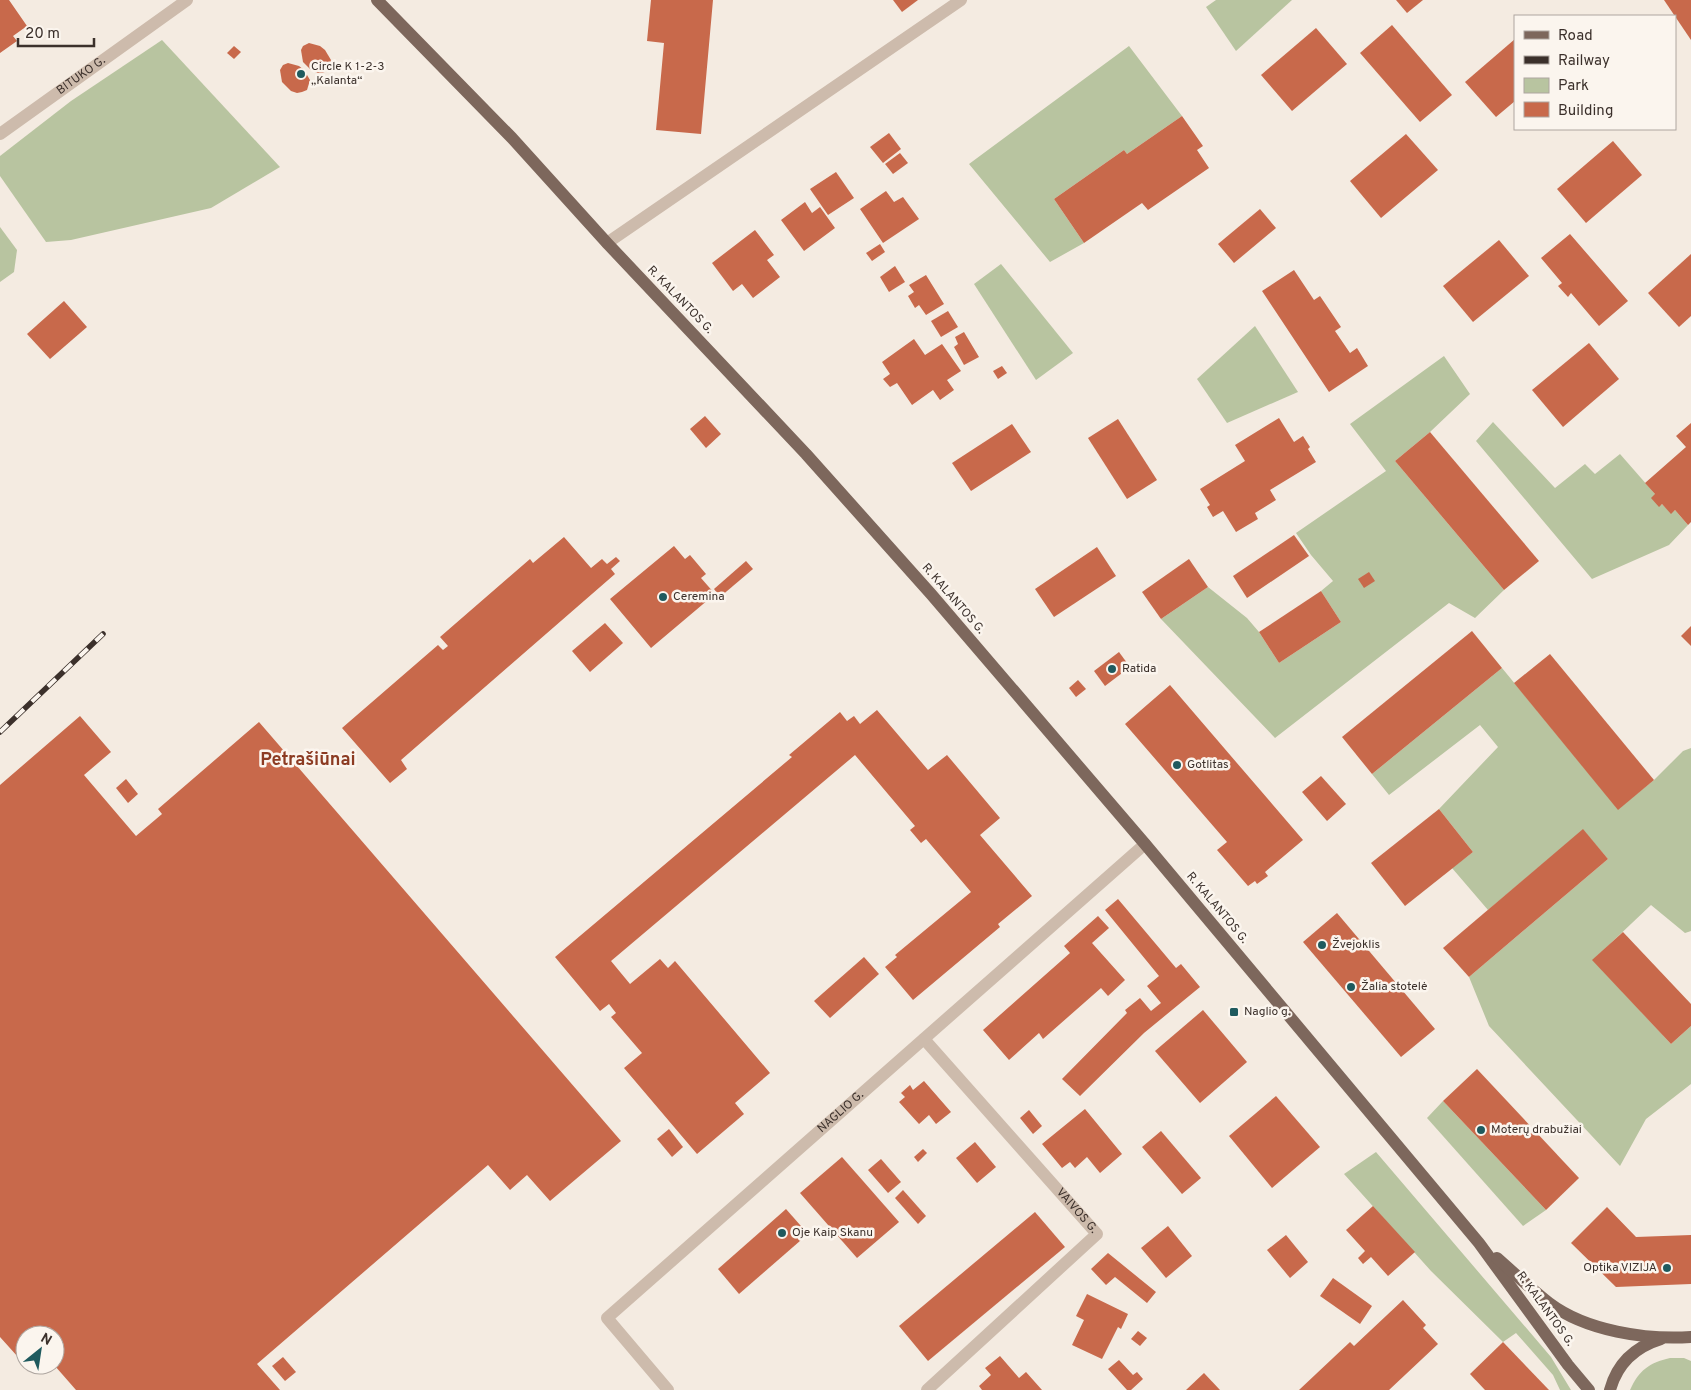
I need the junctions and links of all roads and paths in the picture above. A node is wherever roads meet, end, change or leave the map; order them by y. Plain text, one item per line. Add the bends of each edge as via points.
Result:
1 (187, 0) edge
2 (377, 0) edge
3 (962, 0) edge
4 (0, 134) edge
5 (607, 243) junction
6 (1145, 844) junction
7 (924, 1039) junction
8 (1480, 1243) junction
9 (1666, 1338) junction
10 (1690, 1338) edge
11 (668, 1390) edge
12 (927, 1390) edge
13 (1588, 1390) edge
14 (1610, 1390) edge

1 - 4 street, BITUKO G.
2 - 5 main road, R. KALANTOS G. via 512,138
3 - 5 street
5 - 6 main road, R. KALANTOS G. via 806,454
6 - 7 street, NAGLIO G.
6 - 8 main road, R. KALANTOS G.
7 - 11 street, NAGLIO G. via 607,1318
7 - 12 street, VAIVOS G. via 1097,1234
8 - 9 main road, R. KALANTOS G. via 1550,1304 1565,1312 1597,1327
8 - 13 main road, R. KALANTOS G.
9 - 10 main road, R. KALANTOS G.
9 - 14 main road, R. KALANTOS G. via 1649,1342 1634,1351 1622,1364

